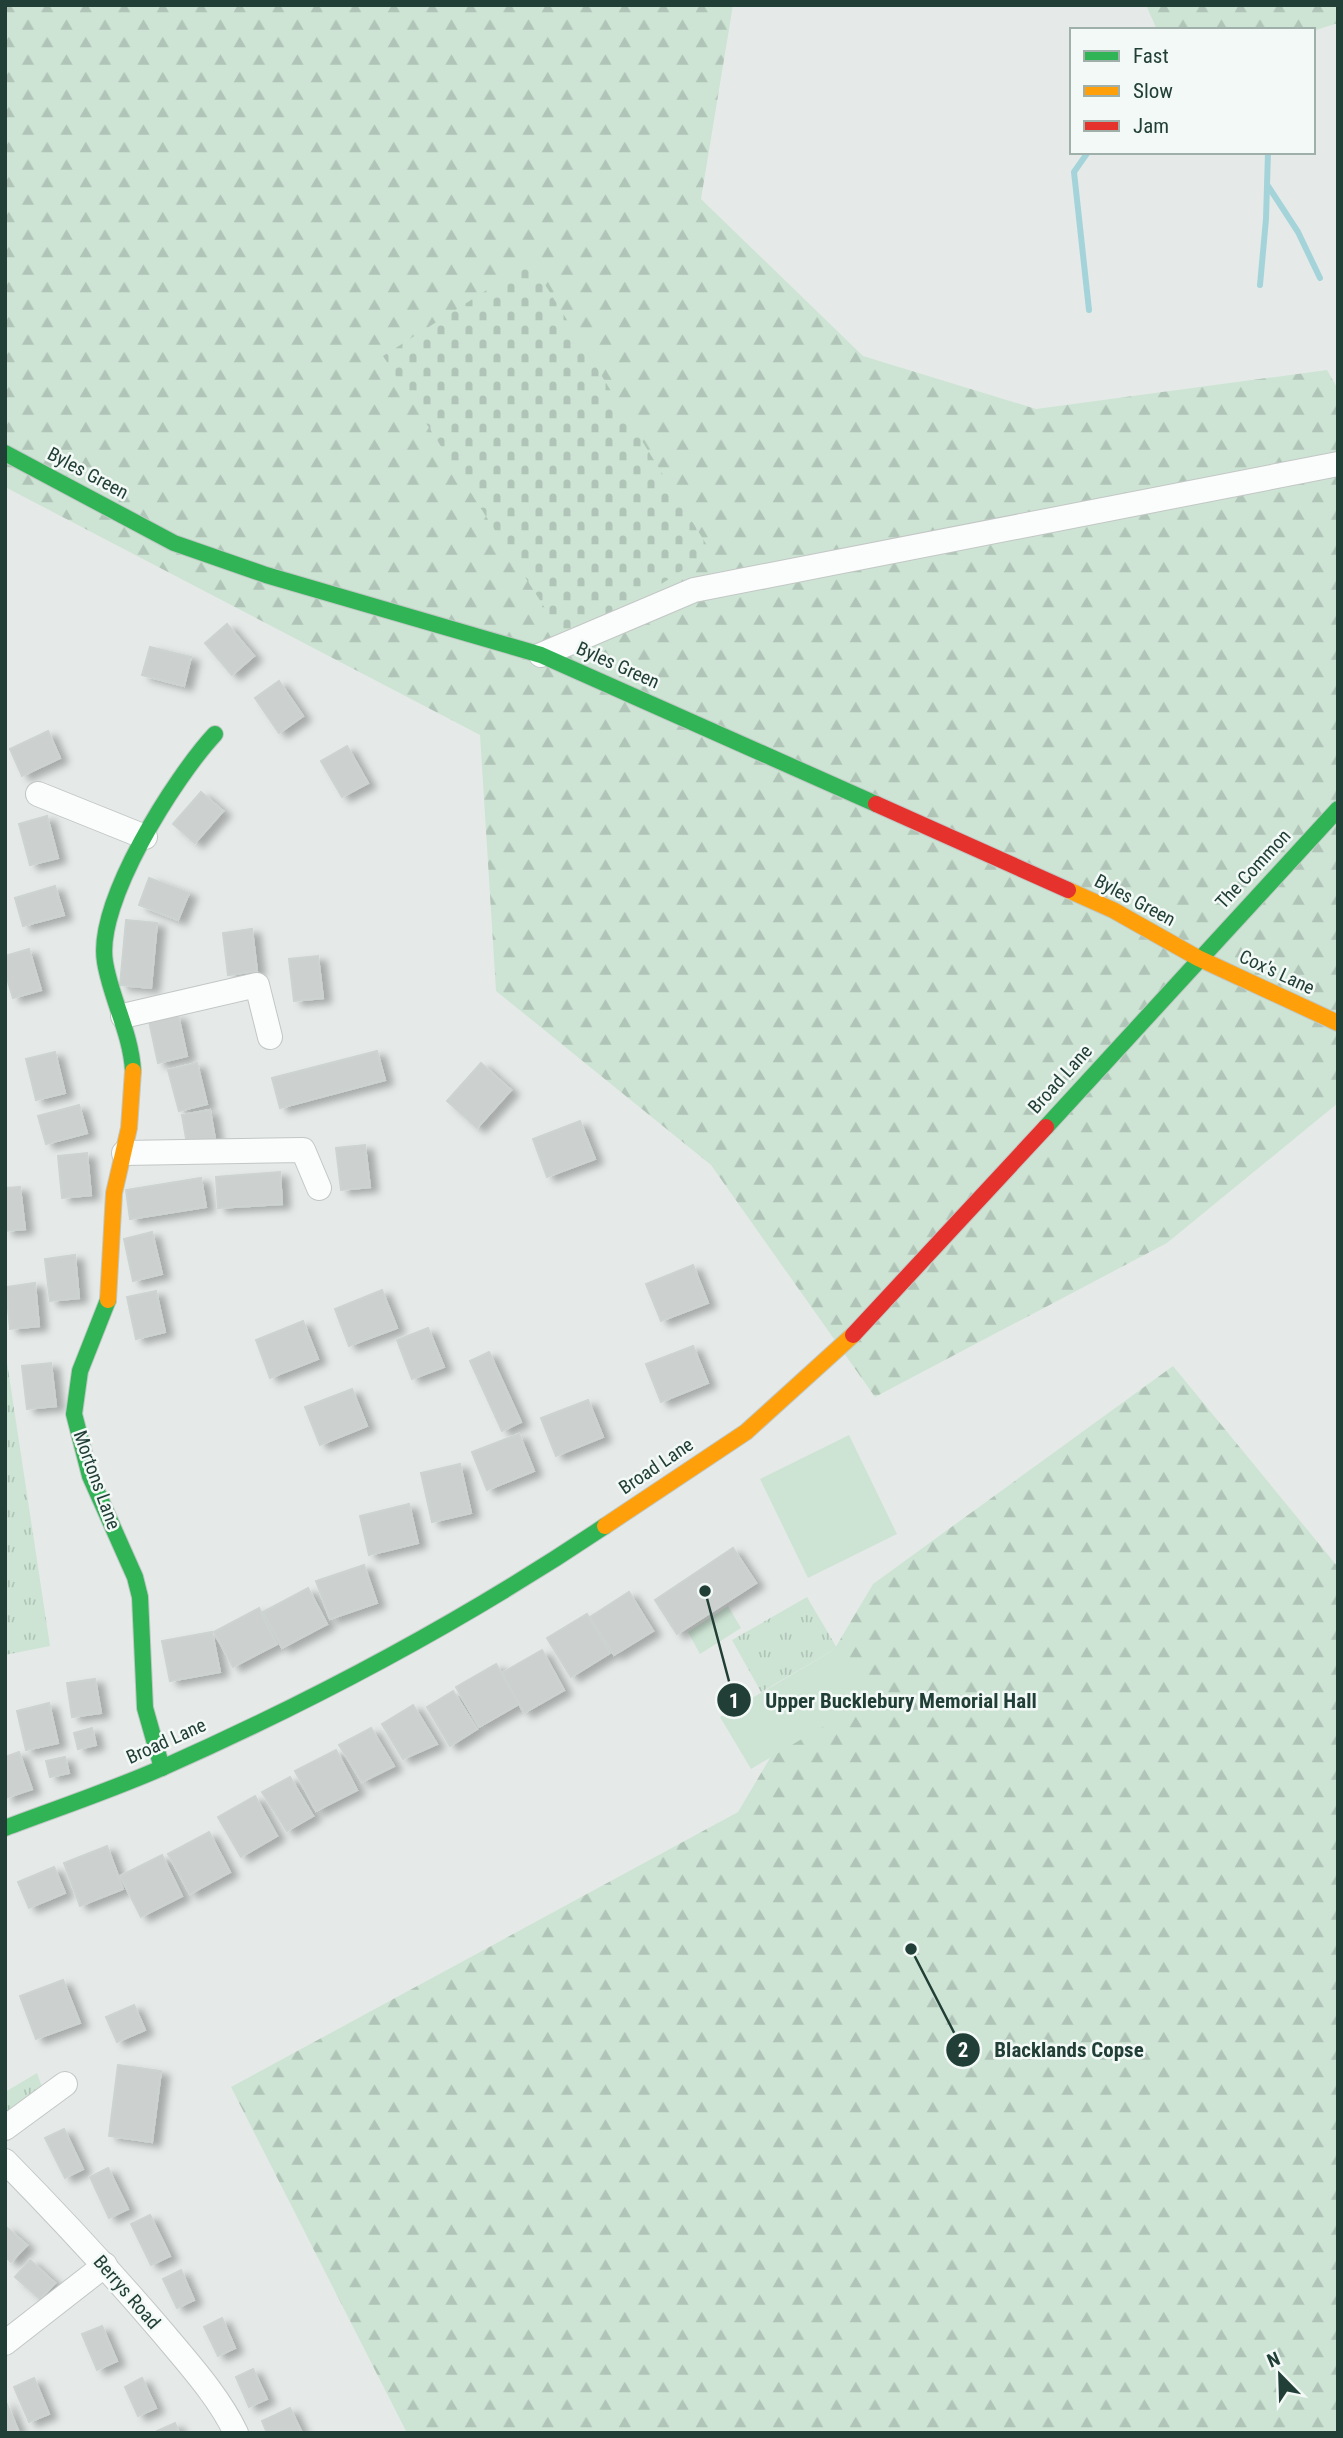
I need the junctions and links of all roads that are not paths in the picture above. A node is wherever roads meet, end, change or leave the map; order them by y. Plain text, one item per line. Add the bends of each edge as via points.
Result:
1 (5, 453) edge
2 (1338, 464) edge
3 (541, 655) junction
4 (215, 734) dead end
5 (38, 794) dead end
6 (1338, 809) edge
7 (145, 837) junction
8 (1198, 958) junction
9 (123, 1016) junction
10 (1338, 1023) edge
11 (270, 1037) dead end
12 (124, 1153) junction
13 (319, 1188) dead end
14 (162, 1768) junction
15 (5, 1828) edge
16 (65, 2084) dead end
17 (5, 2128) edge
18 (5, 2161) edge
19 (105, 2265) junction
20 (5, 2343) edge
21 (236, 2433) edge

1 - 3 street, Byles Green via 174,543 266,575
2 - 3 street via 694,590
3 - 8 street, Byles Green via 1113,909
4 - 7 street, Mortons Lane via 177,778
5 - 7 street
6 - 8 street, The Common
7 - 9 street, Mortons Lane via 117,891 103,933 106,968
8 - 10 street, Cox's Lane
8 - 14 street, Broad Lane via 866,1323 746,1432 541,1569 376,1666
9 - 11 street via 257,985
9 - 12 street, Mortons Lane via 134,1083
12 - 13 street via 303,1150
12 - 14 street, Mortons Lane via 113,1204 113,1277 107,1306 78,1374 74,1415 85,1457 140,1597 145,1708
14 - 15 street, Broad Lane
16 - 17 street
18 - 19 street, Berrys Road
19 - 20 street
19 - 21 street, Berrys Road via 179,2351

